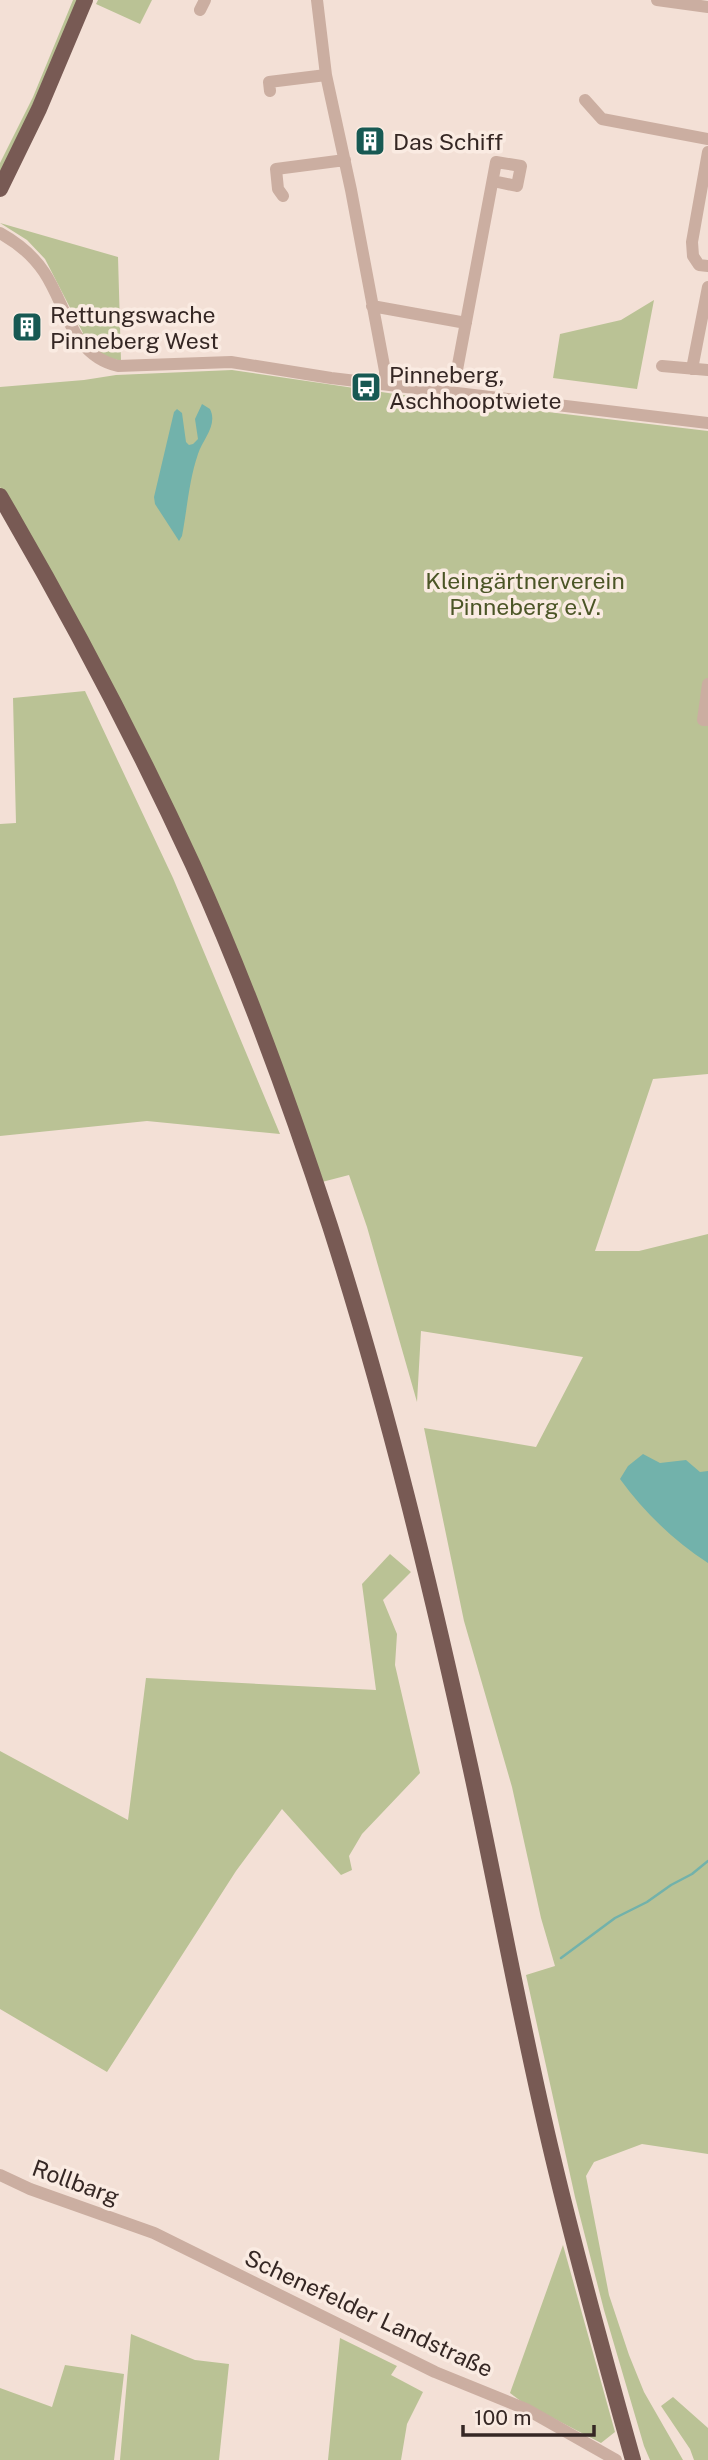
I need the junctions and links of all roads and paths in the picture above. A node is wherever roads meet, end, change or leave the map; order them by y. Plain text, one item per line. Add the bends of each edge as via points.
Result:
1 (85, 0) edge
2 (317, 0) edge
3 (657, 0) edge
4 (708, 7) edge
5 (326, 75) junction
6 (270, 91) dead end
7 (585, 100) dead end
8 (708, 138) edge
9 (708, 152) edge
10 (345, 160) junction
11 (493, 181) dead end
12 (705, 184) edge
13 (0, 189) edge
14 (283, 196) dead end
15 (0, 233) edge
16 (708, 266) edge
17 (708, 287) edge
18 (372, 306) junction
19 (466, 323) junction
20 (662, 366) dead end
21 (692, 369) junction
22 (457, 370) dead end
23 (708, 370) edge
24 (385, 384) junction
25 (708, 423) edge
26 (0, 496) edge
27 (708, 684) edge
28 (708, 720) edge
29 (0, 2175) edge
30 (139, 2227) joint
31 (613, 2458) edge
32 (634, 2460) edge

1 - 13 main road
2 - 5 street
3 - 4 street
5 - 6 street via 269,82
5 - 10 street
7 - 8 street via 602,119
9 - 12 street
10 - 14 street via 276,169
10 - 18 street
11 - 19 street
12 - 16 street via 692,242 699,265
15 - 24 street via 33,257 75,334 107,363 231,362
17 - 21 street
18 - 19 street
18 - 24 street
19 - 22 street
20 - 21 street
21 - 23 street
24 - 25 street
26 - 32 main road via 123,722 192,863 252,1006 331,1231 426,1573 552,2155
27 - 28 street via 703,720
29 - 30 street, Rollbarg
30 - 31 street, Schenefelder Landstraße via 435,2372 535,2414

